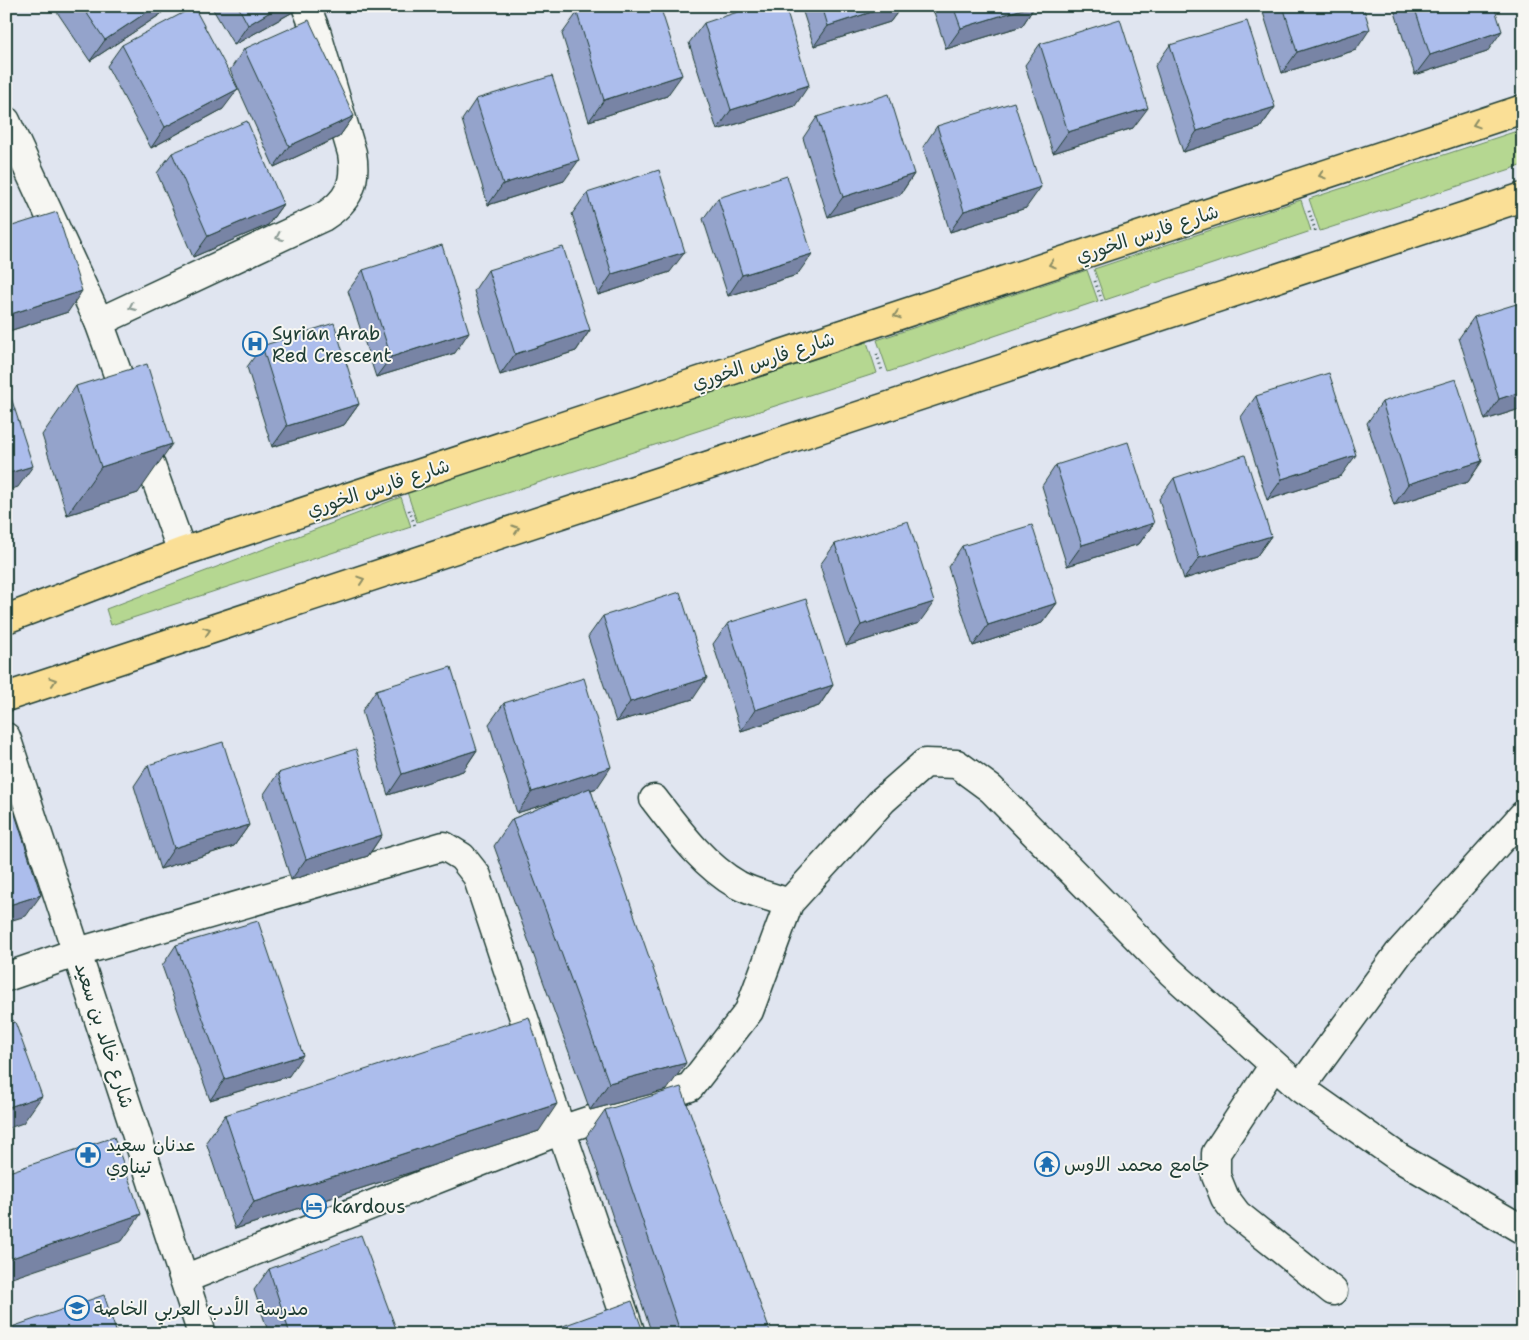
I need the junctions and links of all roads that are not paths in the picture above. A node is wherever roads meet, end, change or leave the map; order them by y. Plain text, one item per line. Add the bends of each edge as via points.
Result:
1 (306, 6) edge
2 (1523, 109) edge
3 (8, 126) edge
4 (1523, 197) edge
5 (99, 322) junction
6 (182, 552) junction
7 (6, 620) edge
8 (6, 697) edge
9 (6, 737) edge
10 (654, 799) dead end
11 (1523, 815) edge
12 (789, 903) junction
13 (78, 952) junction
14 (6, 977) edge
15 (1274, 1065) junction
16 (1300, 1088) junction
17 (561, 1130) junction
18 (1523, 1230) edge
19 (184, 1279) junction
20 (1333, 1291) dead end
21 (202, 1334) edge
22 (632, 1334) edge

1 -> 5 street via 318,34 352,154 352,183 346,197 323,217
2 -> 6 main road, شارع فارس الخوري
3 - 5 street
8 -> 4 main road
5 - 6 street
6 - 7 main road, شارع فارس الخوري
9 - 13 street, شارع خالد بن سعيد
10 - 12 street via 715,870 739,886
11 - 16 street via 1399,953
12 - 15 street via 883,800 925,763 956,764 991,789 1171,972
12 - 17 street via 749,1011 690,1087 684,1100
13 - 14 street
13 - 17 street via 444,846 462,857 477,876
13 - 19 street, شارع خالد بن سعيد
15 - 16 street
15 - 20 street via 1216,1154 1216,1176 1225,1198 1237,1214
16 - 18 street via 1398,1157
17 - 19 street
17 - 22 street
19 - 21 street, شارع خالد بن سعيد

